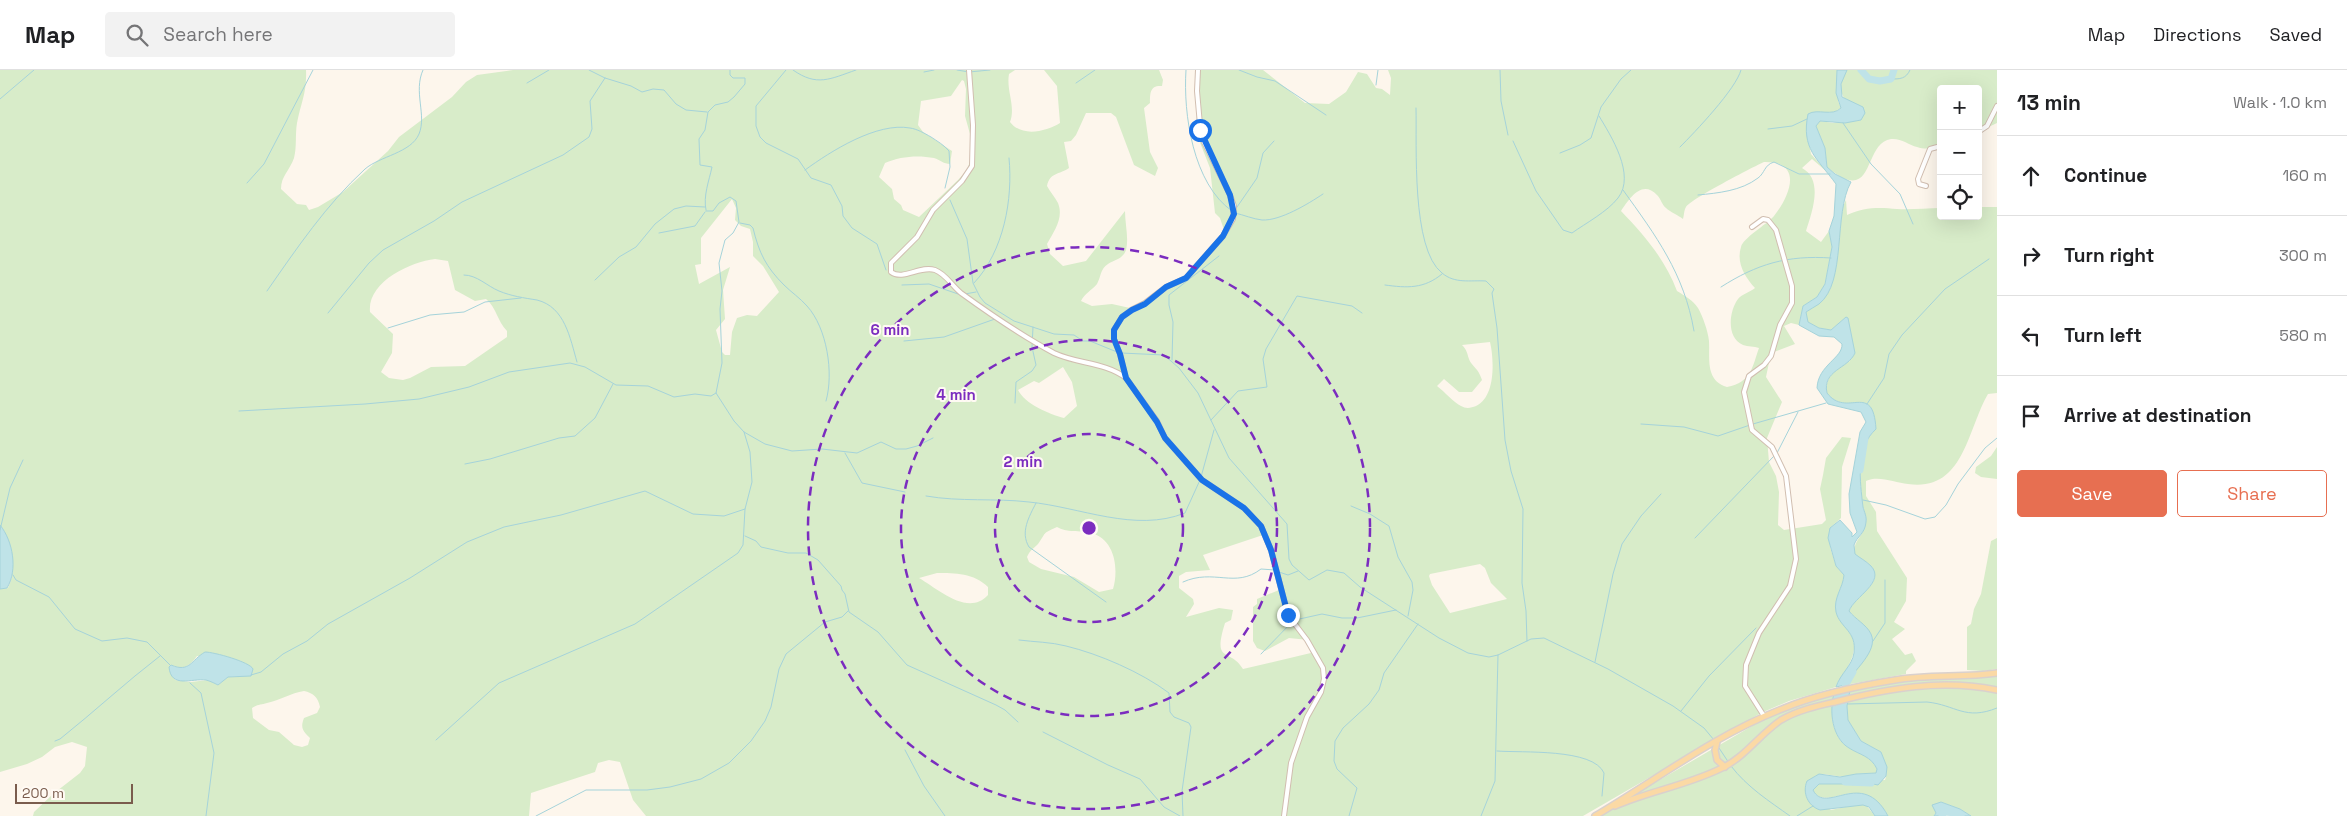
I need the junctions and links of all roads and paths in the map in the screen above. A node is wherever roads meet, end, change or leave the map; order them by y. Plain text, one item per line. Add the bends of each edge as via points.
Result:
1 (969, 70) edge
2 (1198, 70) edge
3 (1997, 106) edge
4 (1981, 130) edge
5 (1937, 147) edge
6 (1926, 186) dead end
7 (1752, 226) dead end
8 (1126, 378) junction
9 (1997, 673) edge
10 (1997, 690) edge
11 (1764, 716) junction
12 (1717, 742) junction
13 (1724, 767) junction
14 (1601, 812) junction
15 (1284, 816) edge
16 (1595, 816) edge

1 - 8 street via 972,166 933,210 917,237 892,263 891,272 900,275 930,269 940,272 960,292 999,320 1055,353 1108,369
2 - 8 street via 1200,130 1230,195 1234,206 1233,218 1223,236 1186,278 1166,287 1122,317 1113,334
3 - 4 street via 1987,126
5 - 6 street via 1930,149 1918,179 1919,184
7 - 11 street via 1763,219 1774,225 1793,294 1770,356 1749,376 1744,392 1752,430 1772,446 1786,476 1796,559 1790,586 1751,646 1746,665 1745,686
8 - 15 street via 1182,459 1209,486 1244,508 1261,526 1271,550 1288,615 1322,668 1321,692 1307,717 1291,763
9 - 11 main road via 1912,678 1853,688 1795,703
10 - 13 main road via 1945,684 1906,687 1798,712 1781,721
11 - 12 main road
12 - 13 main road via 1717,760
12 - 14 main road
13 - 14 main road
14 - 16 main road

